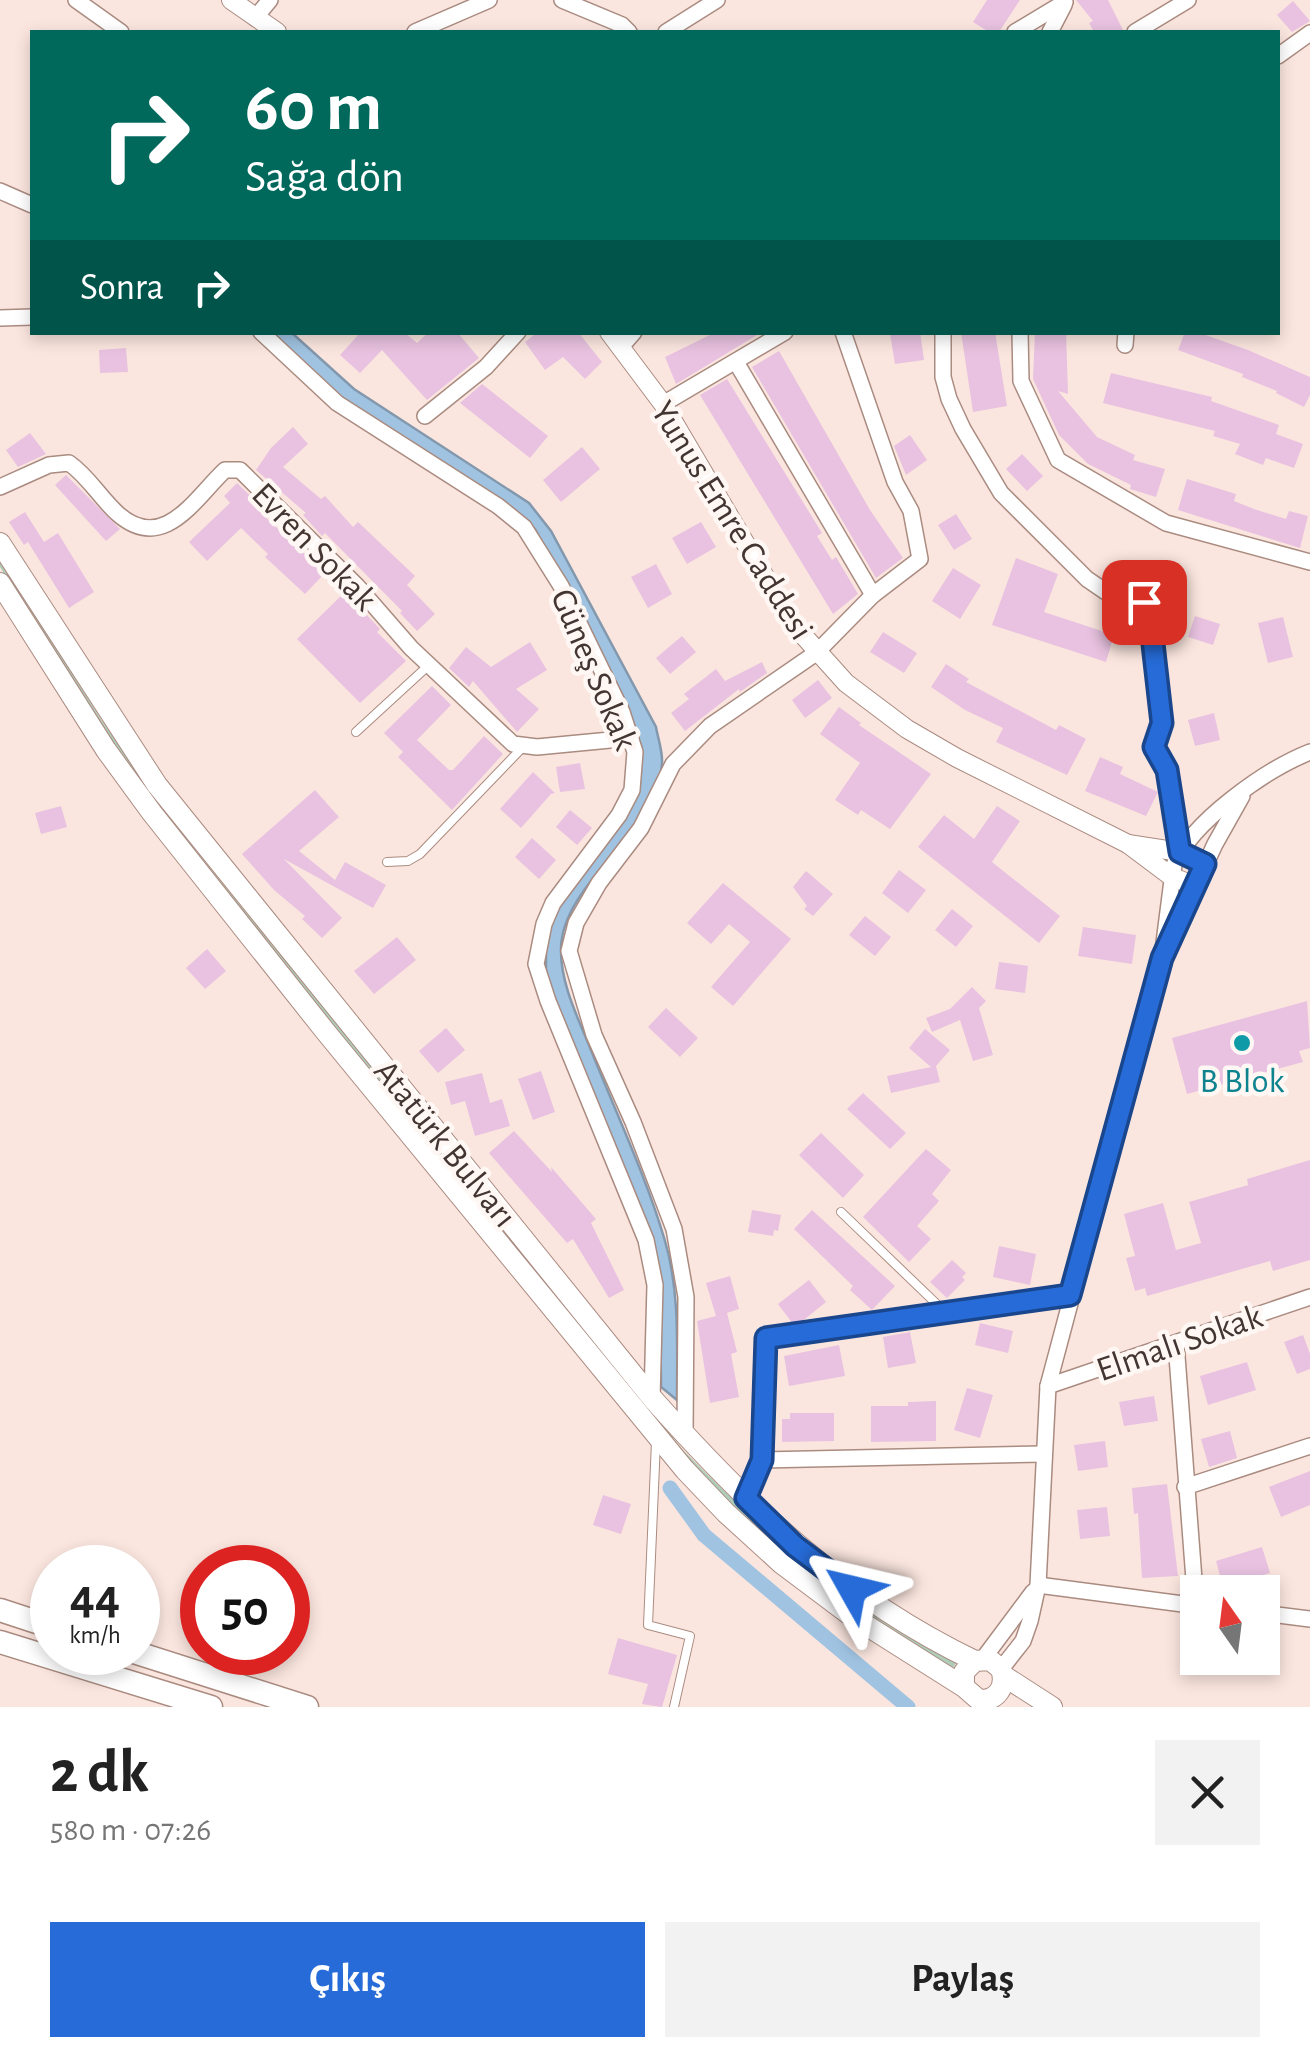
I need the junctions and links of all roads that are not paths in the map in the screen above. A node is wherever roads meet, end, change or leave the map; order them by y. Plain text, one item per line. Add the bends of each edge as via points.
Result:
1 (76, 0) edge
2 (231, 0) edge
3 (270, 0) edge
4 (489, 0) edge
5 (562, 0) edge
6 (717, 0) edge
7 (1188, 0) edge
8 (1066, 1) edge
9 (255, 18) junction
10 (118, 30) edge
11 (273, 30) edge
12 (420, 30) edge
13 (627, 30) edge
14 (669, 30) edge
15 (1018, 30) edge
16 (1051, 30) edge
17 (1138, 30) edge
18 (1310, 33) edge
19 (1280, 55) edge
20 (0, 191) edge
21 (30, 204) edge
22 (30, 317) edge
23 (0, 318) edge
24 (263, 335) edge
25 (515, 335) edge
26 (780, 335) edge
27 (845, 335) edge
28 (943, 335) edge
29 (1020, 335) edge
30 (621, 337) edge
31 (736, 362) junction
32 (662, 404) junction
33 (424, 416) dead end
34 (0, 487) edge
35 (0, 543) edge
36 (1310, 562) edge
37 (0, 583) edge
38 (874, 595) junction
39 (816, 653) junction
40 (428, 665) junction
41 (356, 732) dead end
42 (631, 738) junction
43 (522, 748) junction
44 (1310, 752) edge
45 (1244, 792) junction
46 (1128, 844) junction
47 (1180, 852) junction
48 (387, 862) dead end
49 (1205, 864) junction
50 (1172, 877) junction
51 (1196, 886) junction
52 (1162, 958) junction
53 (842, 1212) dead end
54 (1070, 1295) junction
55 (1310, 1297) edge
56 (946, 1313) junction
57 (1176, 1343) junction
58 (1048, 1386) junction
59 (652, 1398) junction
60 (686, 1436) junction
61 (657, 1438) junction
62 (1310, 1446) edge
63 (1044, 1454) junction
64 (762, 1460) junction
65 (1185, 1487) junction
66 (746, 1498) junction
67 (1194, 1575) edge
68 (1038, 1584) junction
69 (1180, 1604) edge
70 (0, 1610) edge
71 (1280, 1615) edge
72 (1310, 1618) edge
73 (30, 1620) edge
74 (0, 1642) edge
75 (160, 1660) edge
76 (991, 1666) junction
77 (964, 1687) junction
78 (158, 1699) edge
79 (993, 1704) edge
80 (212, 1707) edge
81 (308, 1707) edge
82 (674, 1707) edge
83 (1052, 1707) edge

1 - 10 street
2 - 9 street
3 - 9 street
4 - 12 street
5 - 13 street
6 - 14 street
7 - 17 street
8 - 15 street
8 - 16 street
9 - 11 street
18 - 19 street
20 - 21 street
22 - 23 street
24 - 42 street, Güneş Sokak via 337,403 524,527 561,586
25 - 33 street
26 - 31 street
27 - 38 street via 911,511 920,559
28 - 47 street via 949,399 1001,492 1087,579 1144,602 1162,723 1154,747 1167,770
29 - 36 street via 1021,381 1058,460 1166,524
30 - 32 street, Yunus Emre Caddesi
31 - 32 street
31 - 38 street
32 - 39 street, Yunus Emre Caddesi via 762,576
34 - 40 street, Evren Sokak via 69,463 118,514 155,528 176,520 225,470 240,470
35 - 59 main road, Atatürk Bulvarı via 158,785
37 - 61 main road, Atatürk Bulvarı via 152,813
38 - 39 street
39 - 46 street, Yunus Emre Caddesi via 908,729
39 - 60 street via 710,726 673,764 641,828 584,910 569,950 594,1035 674,1229 686,1298
40 - 41 lane
40 - 43 street, Evren Sokak
42 - 43 street
42 - 59 street, Güneş Sokak via 632,790 554,904 536,964 646,1240 656,1285
43 - 48 lane via 420,854
44 - 45 street
45 - 47 street via 1210,817
45 - 49 street
46 - 47 street, Yunus Emre Caddesi
46 - 50 street, Yunus Emre Caddesi
47 - 49 street, Yunus Emre Caddesi
47 - 50 street
49 - 51 street
50 - 51 street, Yunus Emre Caddesi
50 - 52 street
51 - 52 street
52 - 54 street
53 - 56 lane
54 - 56 street
54 - 58 street
55 - 57 street, Elmalı Sokak
56 - 64 street via 766,1338
57 - 58 street, Elmalı Sokak
57 - 65 street
58 - 63 street
59 - 60 main road, Atatürk Bulvarı
60 - 66 main road, Atatürk Bulvarı
61 - 77 main road, Atatürk Bulvarı via 782,1564
61 - 82 lane via 648,1624 690,1636
62 - 65 street
63 - 64 street
63 - 68 street
64 - 66 street
65 - 67 street
66 - 76 main road, Atatürk Bulvarı via 795,1546 870,1602
68 - 69 street
68 - 76 street via 1023,1640
70 - 73 main road
71 - 72 street
74 - 78 main road
75 - 81 main road
76 - 77 main road via 964,1672
76 - 79 main road, Atatürk Bulvarı via 1000,1692
76 - 83 main road, Atatürk Bulvarı
77 - 79 main road, Atatürk Bulvarı
78 - 80 main road

